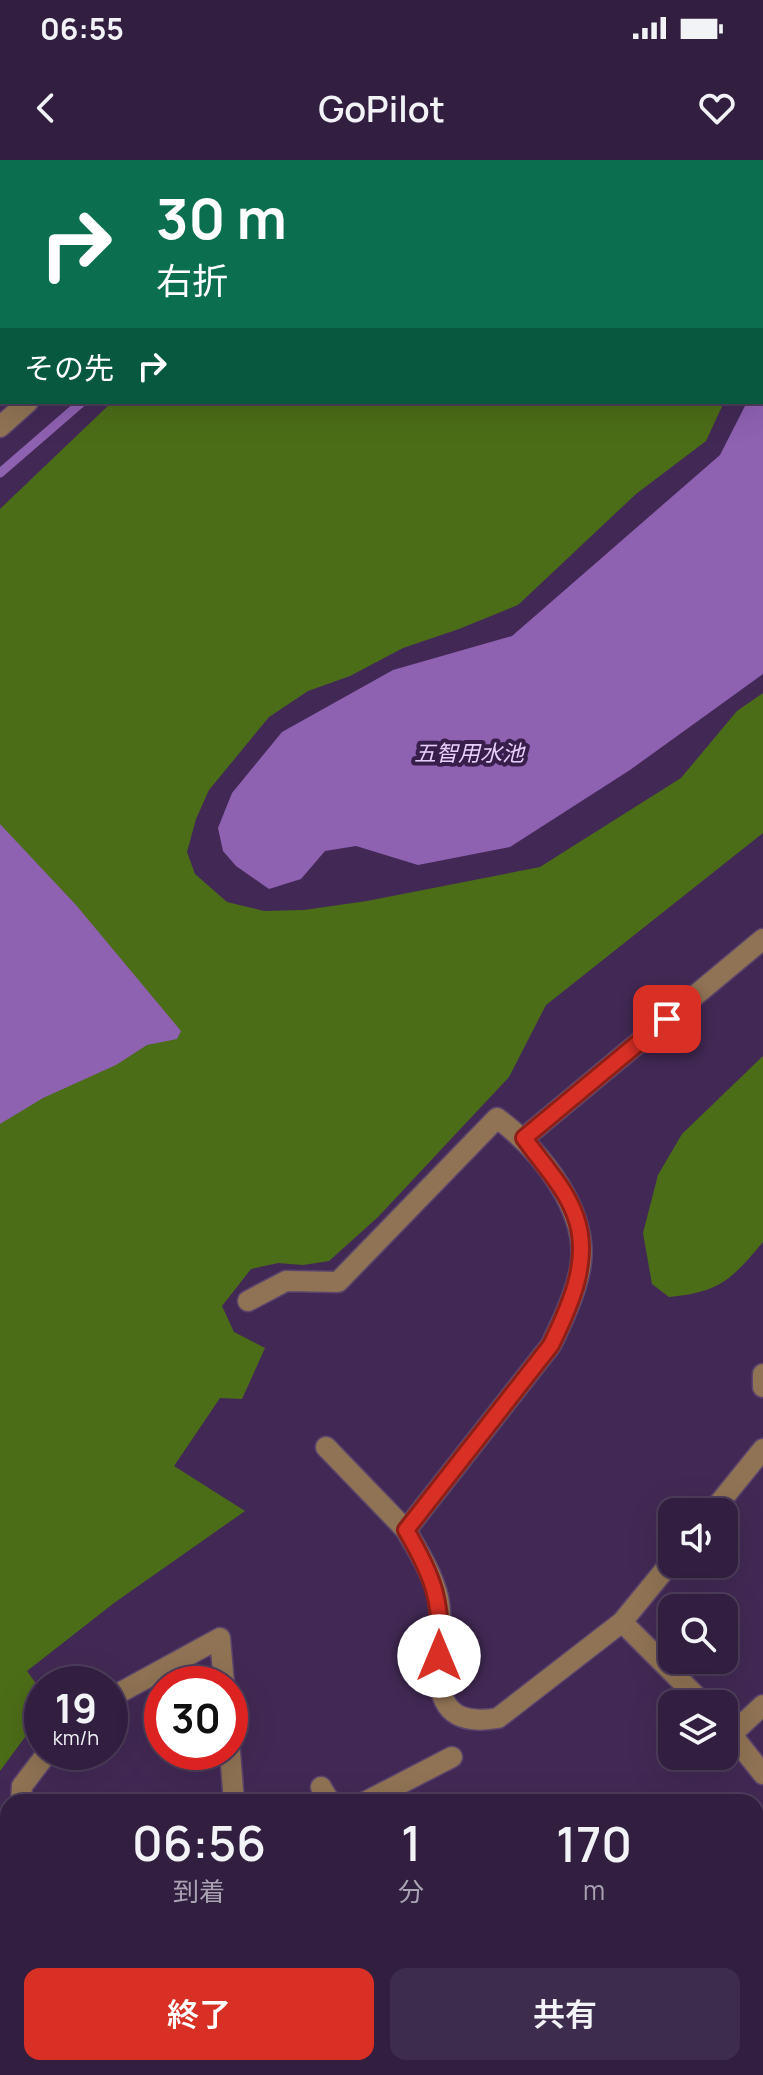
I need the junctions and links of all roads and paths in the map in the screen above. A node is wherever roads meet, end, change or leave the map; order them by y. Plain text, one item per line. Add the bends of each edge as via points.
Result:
1 (26, 404) edge
2 (0, 427) edge
3 (763, 939) edge
4 (524, 1138) junction
5 (248, 1301) dead end
6 (763, 1374) edge
7 (763, 1387) edge
8 (326, 1447) dead end
9 (763, 1449) edge
10 (723, 1498) edge
11 (406, 1530) junction
12 (658, 1578) edge
13 (622, 1622) junction
14 (169, 1666) edge
15 (222, 1666) edge
16 (690, 1690) edge
17 (763, 1705) edge
18 (738, 1722) edge
19 (738, 1742) edge
20 (452, 1757) dead end
21 (34, 1770) edge
22 (231, 1770) edge
23 (763, 1774) edge
24 (22, 1794) edge
25 (233, 1794) edge
26 (380, 1794) edge

1 - 2 street
3 - 4 street
4 - 5 street via 497,1118 338,1282 286,1281
4 - 11 street via 575,1214 580,1269 551,1345
6 - 7 street
8 - 11 street
9 - 10 street
11 - 13 street via 438,1597 440,1694 463,1719 498,1718
12 - 13 street
13 - 16 street
14 - 15 street via 220,1638
17 - 18 street
19 - 23 street
20 - 26 street
21 - 24 street
22 - 25 street

